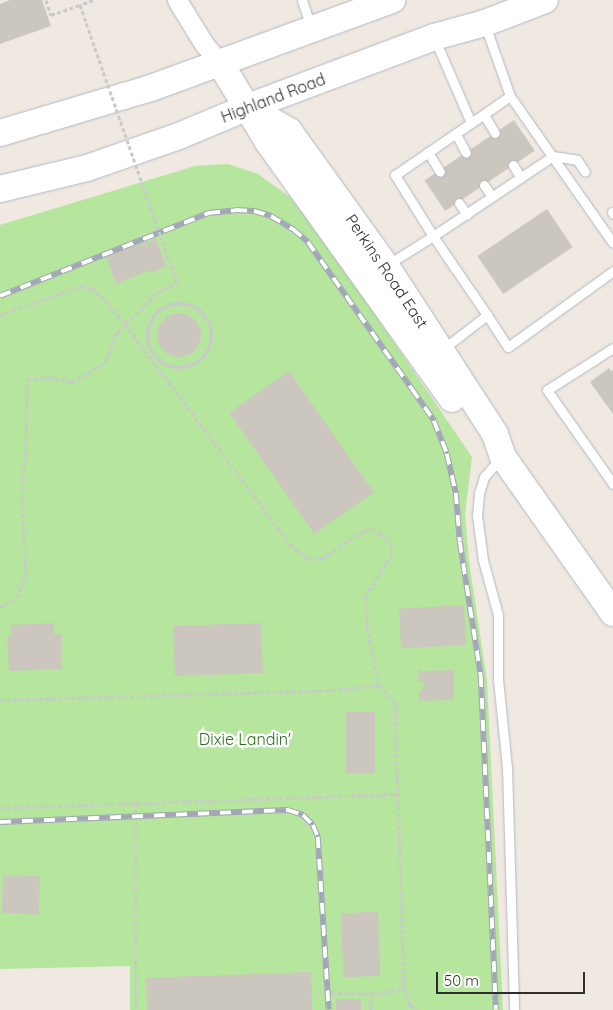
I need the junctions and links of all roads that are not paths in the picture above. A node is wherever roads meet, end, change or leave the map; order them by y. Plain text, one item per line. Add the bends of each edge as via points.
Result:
1 (177, 0) edge
2 (302, 0) edge
3 (392, 0) edge
4 (545, 0) edge
5 (484, 23) junction
6 (311, 28) junction
7 (434, 37) junction
8 (220, 63) junction
9 (510, 96) junction
10 (248, 107) junction
11 (484, 116) junction
12 (471, 124) junction
13 (0, 133) edge
14 (495, 133) dead end
15 (456, 134) junction
16 (428, 152) junction
17 (466, 153) dead end
18 (553, 156) junction
19 (513, 165) dead end
20 (440, 172) dead end
21 (585, 172) dead end
22 (521, 178) junction
23 (484, 185) dead end
24 (0, 189) edge
25 (492, 197) junction
26 (459, 203) dead end
27 (467, 215) junction
28 (433, 236) junction
29 (613, 243) edge
30 (386, 266) junction
31 (613, 271) edge
32 (487, 315) junction
33 (613, 348) edge
34 (441, 350) junction
35 (503, 456) junction
36 (613, 484) edge
37 (613, 613) edge
38 (514, 1010) edge

1 - 8 street via 204,44
2 - 6 lane
3 - 6 street
4 - 5 street, Highland Road
5 - 7 street, Highland Road
5 - 9 lane
6 - 8 street
7 - 10 street, Highland Road
7 - 12 lane
8 - 10 street, Perkins Road East
8 - 13 street via 150,88
9 - 11 lane
9 - 18 lane
10 - 24 street, Highland Road via 179,136 87,168
10 - 30 street, Perkins Road East via 289,131
10 - 35 street, Perkins Road East via 268,142 483,443
11 - 12 lane
11 - 14 lane
12 - 15 lane
15 - 16 lane
15 - 17 lane
16 - 20 lane
16 - 28 lane via 394,175
18 - 21 lane via 577,160
18 - 22 lane
18 - 29 lane
19 - 22 lane
22 - 25 lane
23 - 25 lane
25 - 27 lane
26 - 27 lane
27 - 28 lane
28 - 30 lane
28 - 32 lane
30 - 34 street, Perkins Road East
31 - 32 lane via 508,347
32 - 34 lane
33 - 36 lane via 547,390
34 - 35 street, Perkins Road East via 495,434
35 - 37 street, Perkins Road East
35 - 38 lane via 484,476 477,515 483,560 498,614 498,679 507,768

